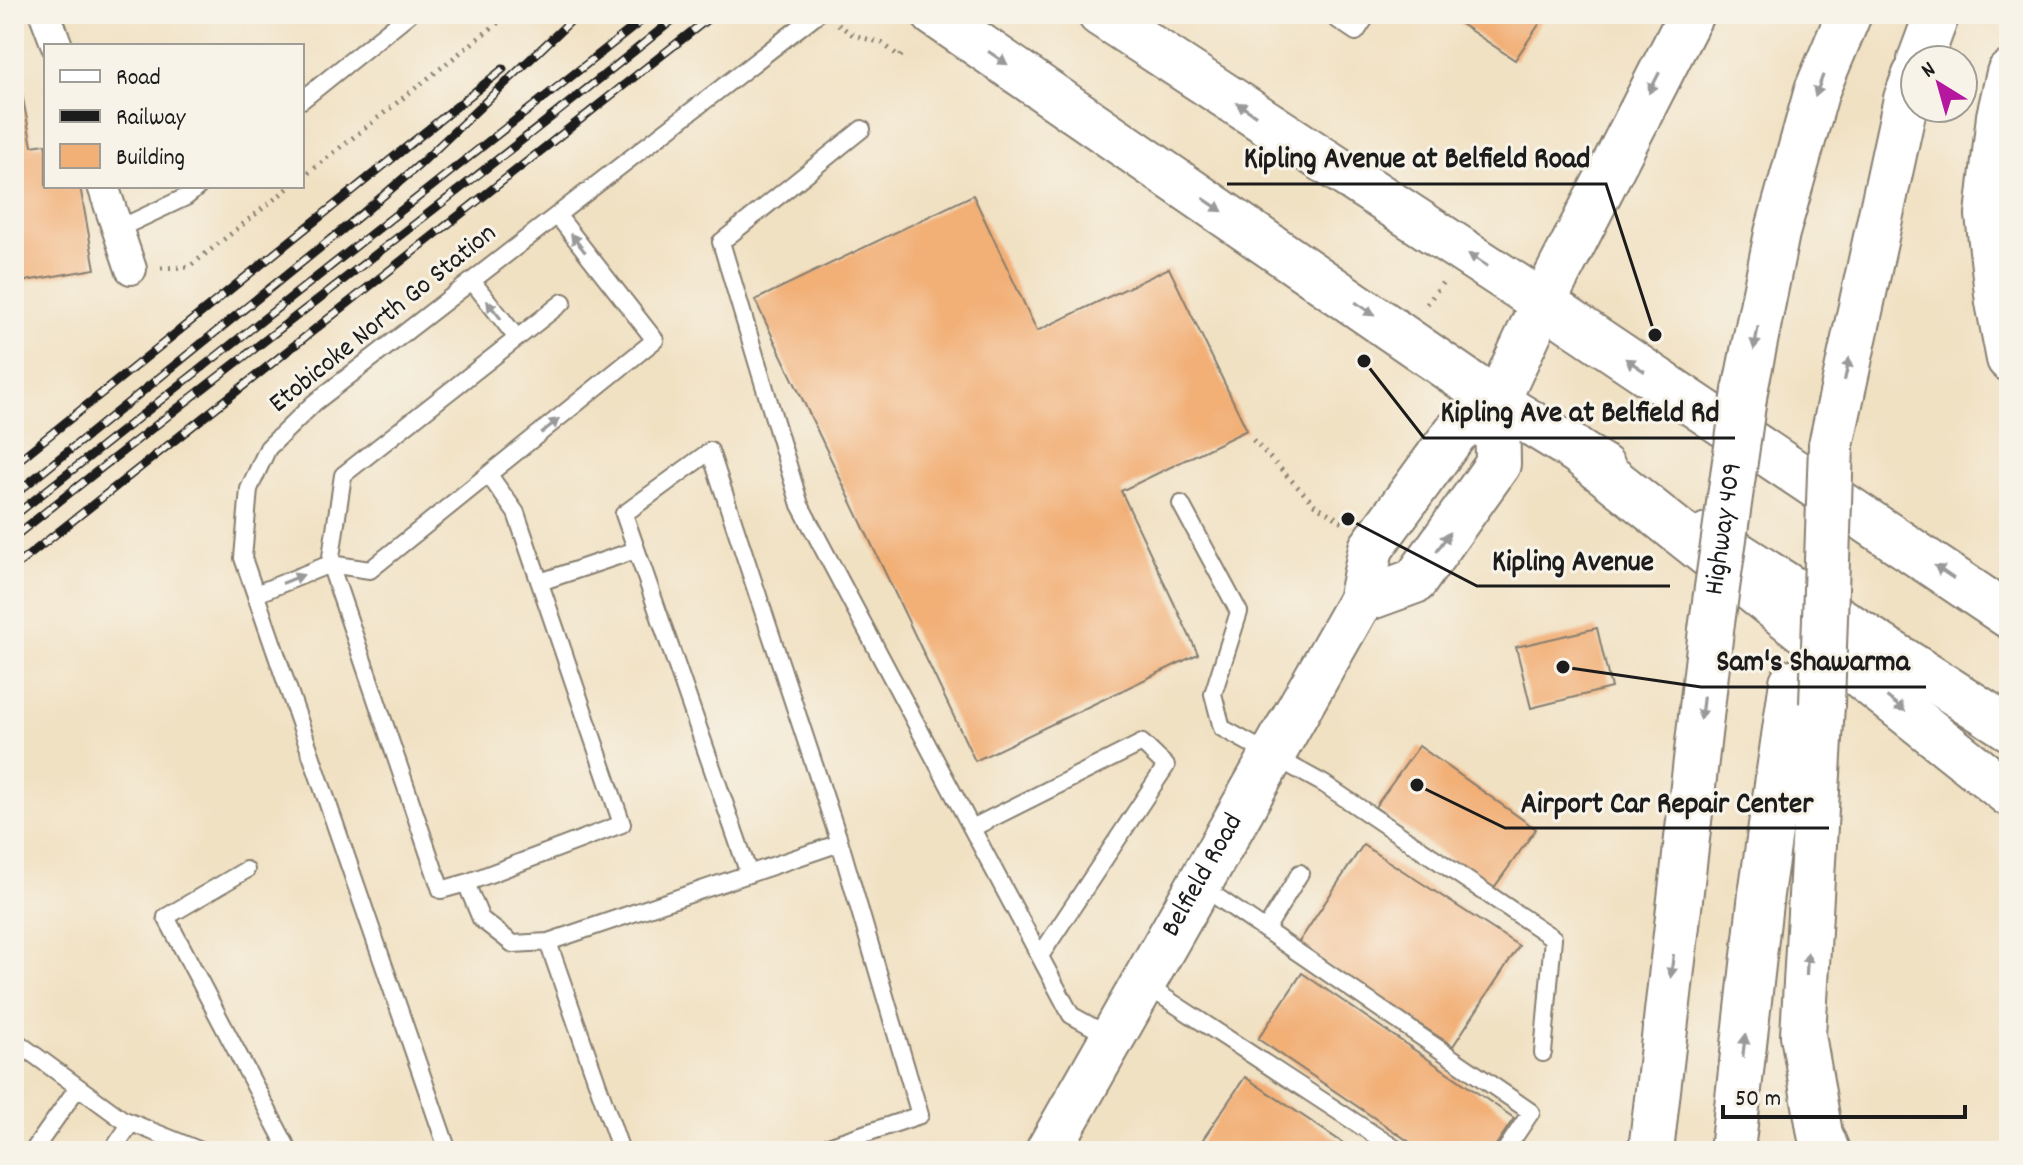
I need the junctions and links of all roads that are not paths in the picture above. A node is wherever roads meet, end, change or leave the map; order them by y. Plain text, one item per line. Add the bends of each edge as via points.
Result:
1 (45, 14) edge
2 (409, 14) edge
3 (817, 14) edge
4 (934, 14) edge
5 (1100, 14) edge
6 (1329, 14) edge
7 (1368, 14) edge
8 (1691, 14) edge
9 (1849, 14) edge
10 (1937, 14) edge
11 (56, 44) edge
12 (1926, 44) edge
13 (2009, 73) edge
14 (304, 98) edge
15 (1901, 124) edge
16 (862, 129) dead end
17 (104, 188) edge
18 (197, 188) edge
19 (557, 215) junction
20 (118, 229) junction
21 (131, 269) road end
22 (472, 281) junction
23 (563, 302) dead end
24 (1543, 303) junction
25 (517, 338) junction
26 (2009, 359) edge
27 (1497, 402) junction
28 (1572, 447) junction
29 (489, 475) junction
30 (1181, 504) dead end
31 (636, 550) junction
32 (330, 564) junction
33 (540, 582) junction
34 (256, 594) junction
35 (1360, 601) junction
36 (2009, 616) edge
37 (1807, 693) junction
38 (2009, 728) edge
39 (1273, 754) junction
40 (2009, 794) edge
41 (972, 828) junction
42 (840, 843) junction
43 (246, 870) dead end
44 (1300, 873) dead end
45 (749, 874) junction
46 (466, 883) junction
47 (1199, 885) junction
48 (1266, 929) junction
49 (548, 942) junction
50 (1040, 956) junction
51 (1143, 984) junction
52 (1112, 1037) junction
53 (14, 1040) edge
54 (1543, 1053) dead end
55 (78, 1087) junction
56 (131, 1123) junction
57 (824, 1149) edge
58 (33, 1151) edge
59 (112, 1151) edge
60 (201, 1151) edge
61 (289, 1151) edge
62 (448, 1151) edge
63 (621, 1151) edge
64 (1048, 1151) edge
65 (1399, 1151) edge
66 (1505, 1151) edge
67 (1651, 1151) edge
68 (1732, 1151) edge
69 (1827, 1151) edge

1 - 11 street
2 - 14 lane
3 - 19 lane, Etobicoke North Go Station
4 -> 27 main road
24 -> 5 main road
6 - 7 lane via 1356,32
8 -> 24 main road
9 -> 67 main road, Highway 409, bridge via 1817,90 1777,233 1745,391 1711,630
10 - 12 main road
13 - 26 main road via 1988,215
37 -> 15 main road, bridge via 1831,445
16 - 41 lane via 721,242 800,505
17 - 20 street
18 - 20 lane
19 - 22 lane, Etobicoke North Go Station
29 -> 19 lane via 655,340
20 - 21 street
25 -> 22 lane
22 - 34 lane, Etobicoke North Go Station via 314,403 268,448 249,489 243,558
23 - 25 lane
24 - 27 main road
36 -> 24 main road
25 - 32 lane via 343,475
27 - 28 main road
27 - 35 main road, Belfield Road via 1456,432 1371,548
35 -> 27 main road via 1415,581 1498,464
28 - 38 main road
28 -> 40 main road
29 - 32 lane via 370,570
29 - 33 lane via 516,513
30 - 39 lane via 1239,612 1213,694 1222,728
31 - 33 lane
31 - 42 lane via 624,514 710,451
31 - 45 lane
34 -> 32 lane
32 - 46 lane via 441,890
33 - 46 lane via 622,824
34 - 62 lane, Etobicoke North Go Station
35 - 39 main road, Belfield Road
68 -> 37 main road via 1761,894
69 -> 37 main road via 1803,1035
39 - 47 main road, Belfield Road
39 - 54 lane via 1553,938
41 - 50 lane
41 - 50 lane via 1142,743 1166,766
42 - 45 lane
42 - 57 lane via 920,1115
43 - 61 lane via 166,917
44 - 48 lane
45 - 49 lane
46 - 49 lane via 481,919 513,944
47 - 48 lane
47 - 51 main road, Belfield Road
48 - 66 lane via 1531,1112
49 - 63 lane
50 - 52 lane via 1071,1015
51 - 52 main road, Belfield Road
51 - 65 lane
52 - 64 main road, Belfield Road
53 - 55 lane
55 - 56 lane
55 - 58 lane
56 - 59 lane
56 - 60 lane

